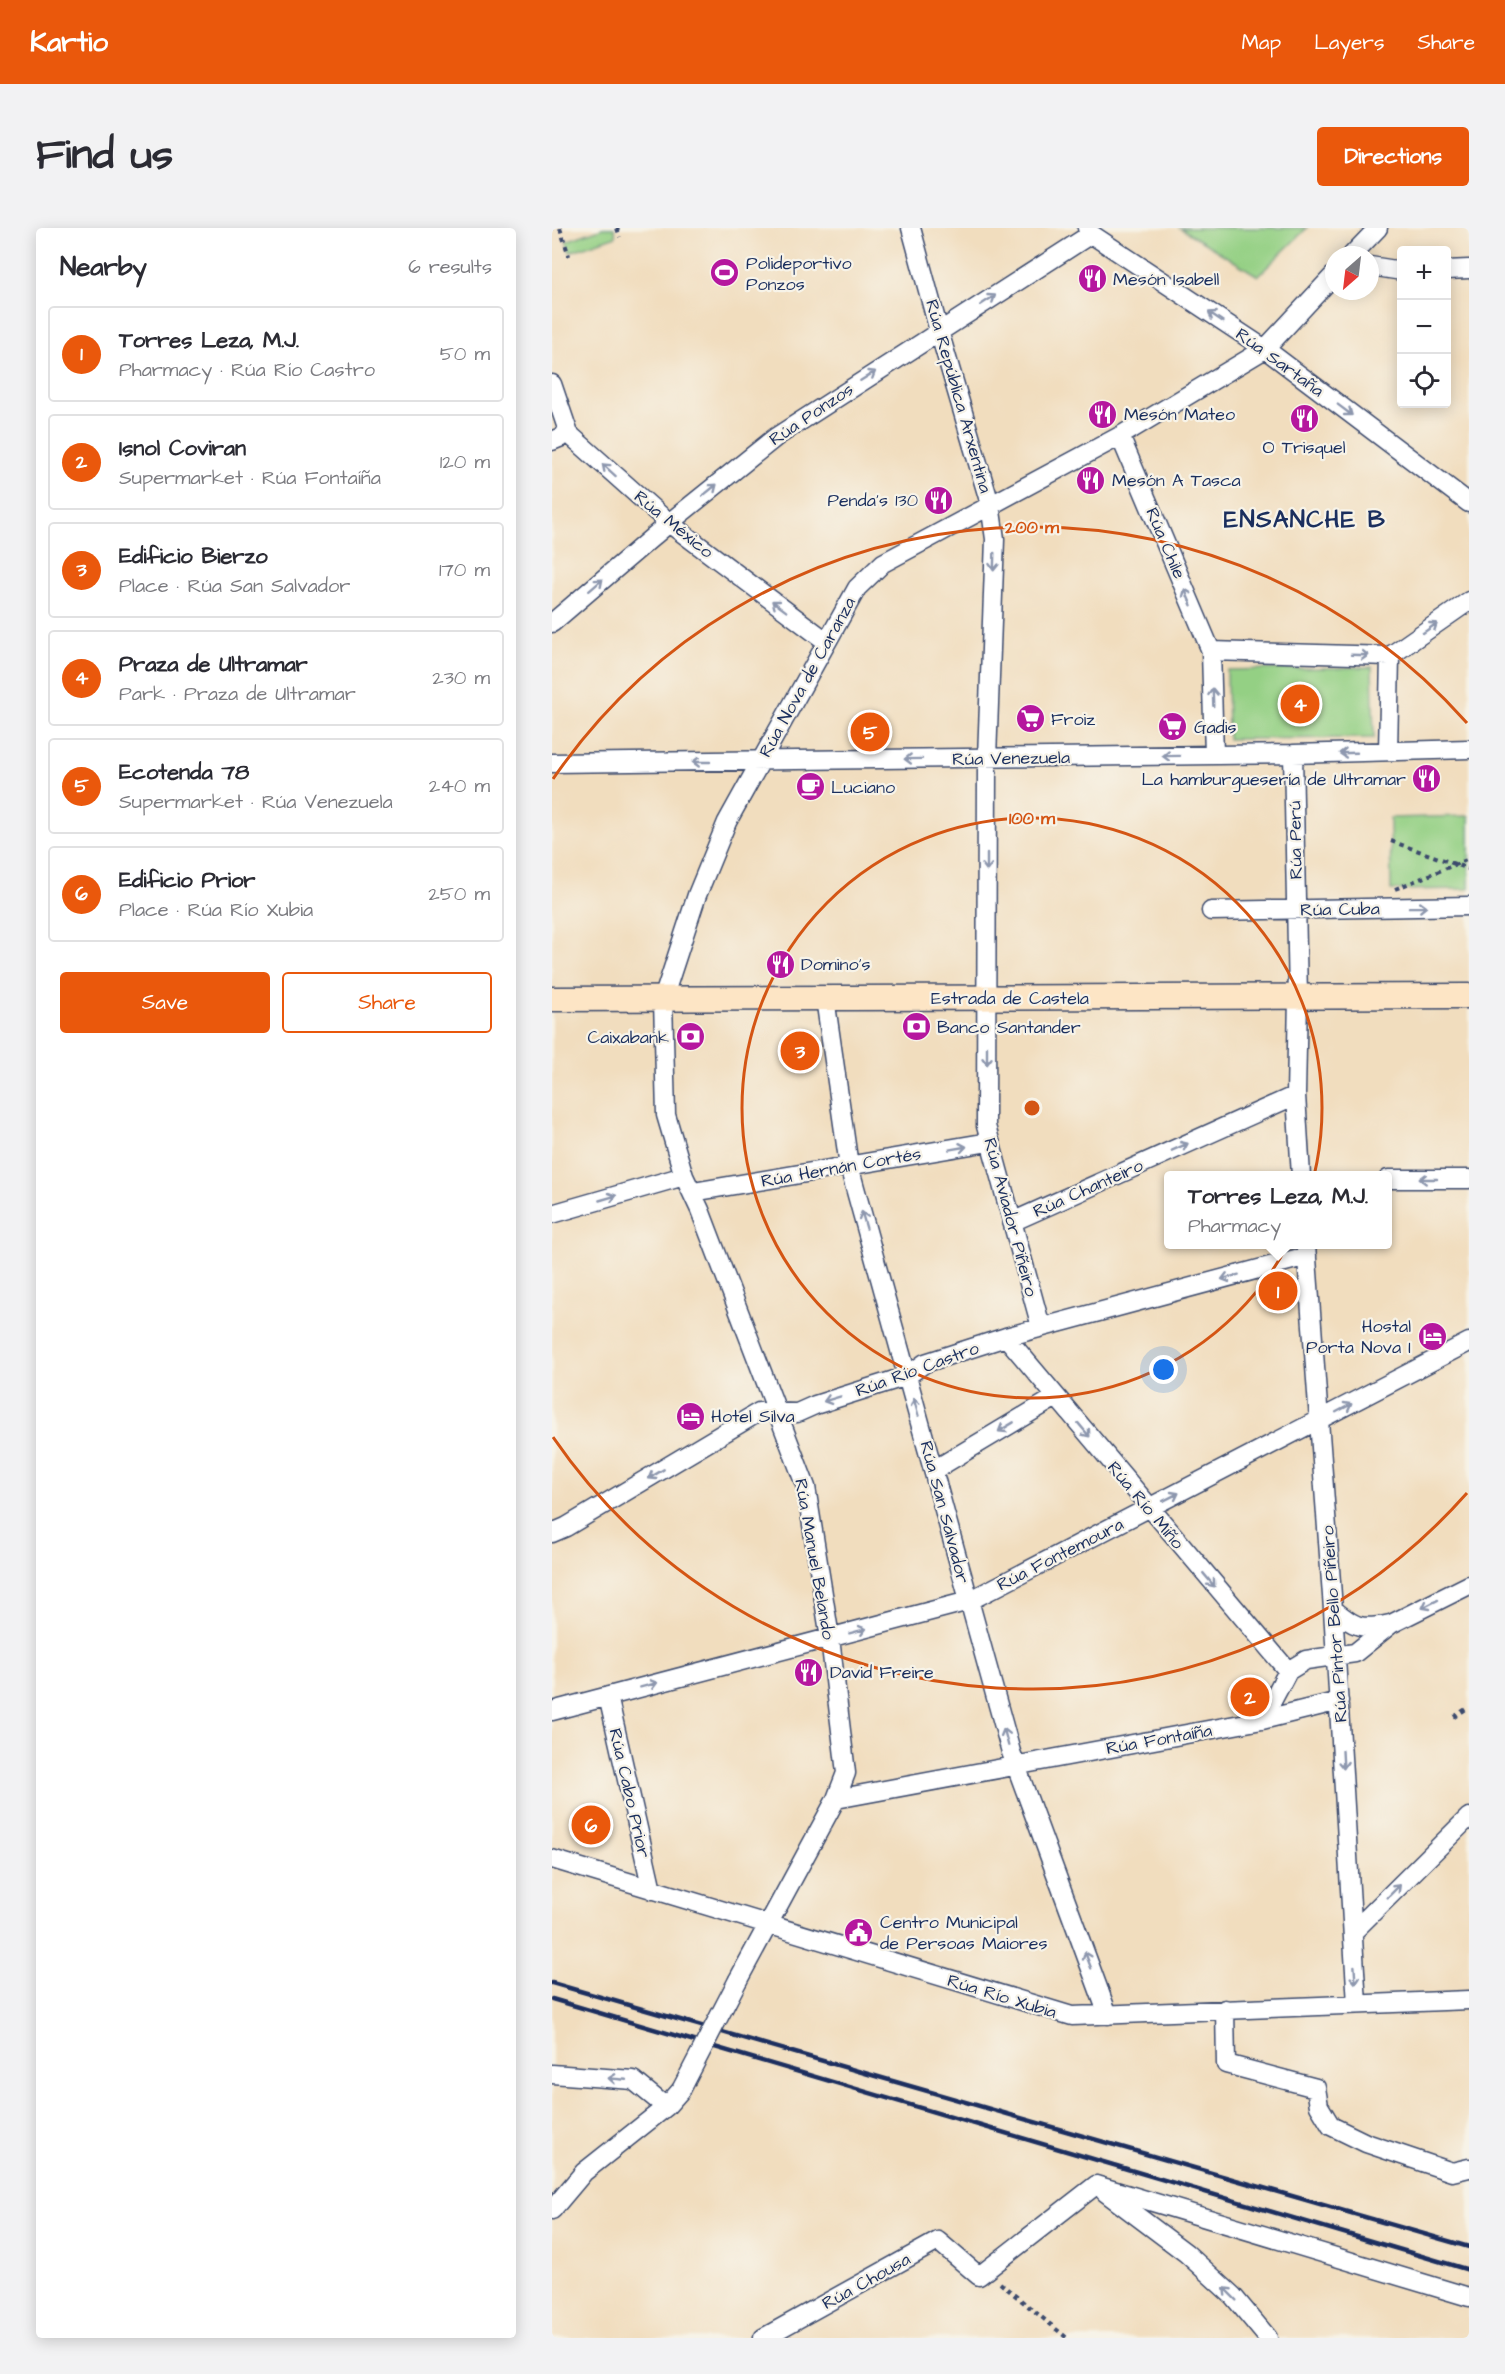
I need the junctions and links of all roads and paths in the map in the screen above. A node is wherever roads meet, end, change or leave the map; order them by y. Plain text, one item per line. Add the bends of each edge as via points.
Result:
1 (560, 228) edge
2 (617, 228) edge
3 (911, 228) edge
4 (1378, 228) edge
5 (1089, 231) edge
6 (620, 237) dead end
7 (1361, 246) edge
8 (569, 255) dead end
9 (1379, 267) edge
10 (1469, 269) edge
11 (1397, 270) edge
12 (1451, 270) edge
13 (1325, 285) edge
14 (939, 331) junction
15 (1265, 349) junction
16 (552, 384) edge
17 (569, 434) junction
18 (1120, 436) junction
19 (552, 441) edge
20 (1469, 503) edge
21 (990, 504) junction
22 (669, 523) junction
23 (1469, 601) edge
24 (552, 623) edge
25 (826, 641) junction
26 (1211, 651) junction
27 (1390, 656) junction
28 (1469, 749) edge
29 (1388, 751) junction
30 (1293, 754) junction
31 (1214, 755) junction
32 (987, 758) junction
33 (760, 762) junction
34 (552, 763) edge
35 (1391, 841) dead end
36 (1469, 859) edge
37 (1455, 864) junction
38 (1469, 870) edge
39 (1391, 890) dead end
40 (1469, 906) edge
41 (1211, 910) dead end
42 (1296, 910) junction
43 (1469, 996) edge
44 (1298, 997) junction
45 (825, 998) junction
46 (987, 998) junction
47 (552, 999) edge
48 (663, 999) junction
49 (1296, 1095) junction
50 (989, 1142) junction
51 (849, 1166) junction
52 (1301, 1171) edge
53 (684, 1176) junction
54 (1392, 1179) edge
55 (1469, 1179) edge
56 (693, 1192) junction
57 (552, 1214) edge
58 (1012, 1222) junction
59 (1307, 1250) edge
60 (1041, 1327) junction
61 (1006, 1337) junction
62 (1469, 1342) edge
63 (908, 1376) junction
64 (1056, 1397) junction
65 (777, 1412) junction
66 (1320, 1420) junction
67 (934, 1470) junction
68 (1149, 1508) junction
69 (552, 1533) edge
70 (1469, 1585) edge
71 (969, 1601) junction
72 (1334, 1609) junction
73 (1391, 1624) junction
74 (830, 1638) junction
75 (1337, 1657) junction
76 (1288, 1671) junction
77 (608, 1696) junction
78 (1339, 1701) junction
79 (1469, 1707) edge
80 (552, 1711) edge
81 (1454, 1717) dead end
82 (1262, 1720) junction
83 (1014, 1766) junction
84 (836, 1799) junction
85 (1469, 1817) edge
86 (552, 1859) edge
87 (652, 1890) junction
88 (767, 1926) junction
89 (1353, 1932) junction
90 (1469, 2000) edge
91 (1357, 2004) junction
92 (1225, 2009) junction
93 (1108, 2015) junction
94 (552, 2074) edge
95 (666, 2107) junction
96 (1469, 2168) edge
97 (1096, 2185) junction
98 (552, 2210) edge
99 (985, 2271) junction
100 (1469, 2297) edge
101 (763, 2338) edge
102 (1067, 2338) edge
103 (1268, 2338) edge

1 - 8 path
2 - 6 path
3 - 14 street, Rúa República Arxentina
4 - 7 street
14 -> 5 street, Rúa Ponzos
15 -> 5 street, Rúa Sartaña
9 - 11 street
10 - 12 street
13 - 15 street, Rúa Nova de Caranza
14 - 21 street, Rúa República Arxentina
22 -> 14 street, Rúa Ponzos via 776,436
15 - 18 street, Rúa Nova de Caranza
15 -> 20 street, Rúa Sartaña
16 - 17 street, Rúa México
17 - 19 street
22 -> 17 street, Rúa México
18 - 21 street, Rúa Nova de Caranza
26 -> 18 street, Rúa Chile
21 - 25 street, Rúa Nova de Caranza via 883,563 857,588
21 -> 32 street, Rúa República Arxentina via 994,539
24 -> 22 street, Rúa Ponzos
25 -> 22 street, Rúa México
27 -> 23 street
25 - 33 street, Rúa Nova de Caranza
26 -> 27 street
31 -> 26 street
27 - 29 street
28 - 29 street, Rúa Venezuela
29 -> 30 street, Rúa Venezuela
30 - 31 street, Rúa Venezuela
30 - 42 street, Rúa Perú
31 -> 32 street, Rúa Venezuela
32 -> 33 street, Rúa Venezuela
32 -> 46 street, Rúa República Arxentina
33 -> 34 street, Rúa Venezuela
33 - 48 street, Rúa Nova de Caranza via 727,822 705,874
35 - 37 path
36 - 37 path
37 - 38 path
37 - 39 path
42 -> 40 street, Rúa Cuba
41 - 42 street, Rúa Cuba
42 - 44 street, Rúa Perú
43 - 44 main road, Estrada de Castela
44 - 46 main road, Estrada de Castela
44 - 49 street
45 - 46 main road, Estrada de Castela
45 - 48 main road, Estrada de Castela
45 - 51 street, Rúa San Salvador
46 -> 50 street, Rúa Aviador Piñeiro
47 - 48 main road, Estrada de Castela
48 - 53 street, Rúa Manuel Belando via 666,1115
49 - 52 street
58 -> 49 street, Rúa Chanteiro
51 -> 50 street, Rúa Hernán Cortés
50 - 58 street, Rúa Aviador Piñeiro
51 - 56 street, Rúa Hernán Cortés
63 -> 51 street, Rúa San Salvador
53 - 56 street, Rúa Manuel Belando
57 -> 53 street
55 -> 54 street
56 - 65 street, Rúa Manuel Belando
58 - 60 street, Rúa Aviador Piñeiro
59 -> 60 street, Rúa Río Castro
59 - 66 street, Rúa Pintor Bello Piñeiro
60 - 61 street, Rúa Río Castro
61 - 63 street, Rúa Río Castro via 925,1363
61 - 64 street, Rúa Río Miño
66 -> 62 street, Rúa Fontemoura
63 -> 65 street, Rúa Río Castro via 797,1413
67 -> 63 street, Rúa San Salvador
64 -> 67 street
64 -> 68 street, Rúa Río Miño
65 -> 69 street, Rúa Río Castro via 759,1412
65 - 74 street, Rúa Manuel Belando via 806,1487
68 -> 66 street, Rúa Fontemoura
66 - 72 street, Rúa Pintor Bello Piñeiro
67 - 71 street, Rúa San Salvador
68 - 71 street, Rúa Fontemoura
68 -> 76 street, Rúa Río Miño
70 -> 73 street
74 -> 71 street, Rúa Fontemoura
83 -> 71 street, Rúa San Salvador
72 - 73 street via 1352,1625 1367,1629
72 - 75 street, Rúa Pintor Bello Piñeiro
73 - 75 street via 1355,1653
77 -> 74 street, Rúa Fontemoura
74 - 84 street, Rúa Manuel Belando via 846,1773
75 - 76 street via 1306,1660
75 - 78 street, Rúa Pintor Bello Piñeiro
76 - 82 street
77 - 80 street, Rúa Fontemoura
77 - 87 street, Rúa Cabo Prior
78 - 82 street, Rúa Fontaíña
78 -> 89 street, Rúa Pintor Bello Piñeiro
79 - 81 path
82 - 83 street, Rúa Fontaíña
83 - 84 street, Rúa Fontaíña
93 -> 83 street, Rúa San Salvador
84 - 88 street, Rúa Manuel Belando
89 -> 85 street
86 - 87 street, Rúa Río Xubia
87 - 88 street, Rúa Río Xubia
88 - 93 street, Rúa Río Xubia via 1072,2016
88 - 95 street, Rúa Manuel Belando, bridge via 681,2090
89 -> 91 street, Rúa Pintor Bello Piñeiro
90 - 91 street, Rúa Río Xubia
91 - 92 street, Rúa Río Xubia
92 - 93 street, Rúa Río Xubia
92 - 96 street via 1226,2064 1316,2088 1319,2106 1330,2126 1366,2144 1452,2172
95 -> 94 street via 633,2080
95 - 98 street, Rúa Manuel Belando via 584,2172
97 - 99 street
97 - 100 street
103 -> 97 street via 1233,2296 1186,2253
99 - 101 street, Rúa Chousa via 979,2276 938,2241
99 - 102 path

